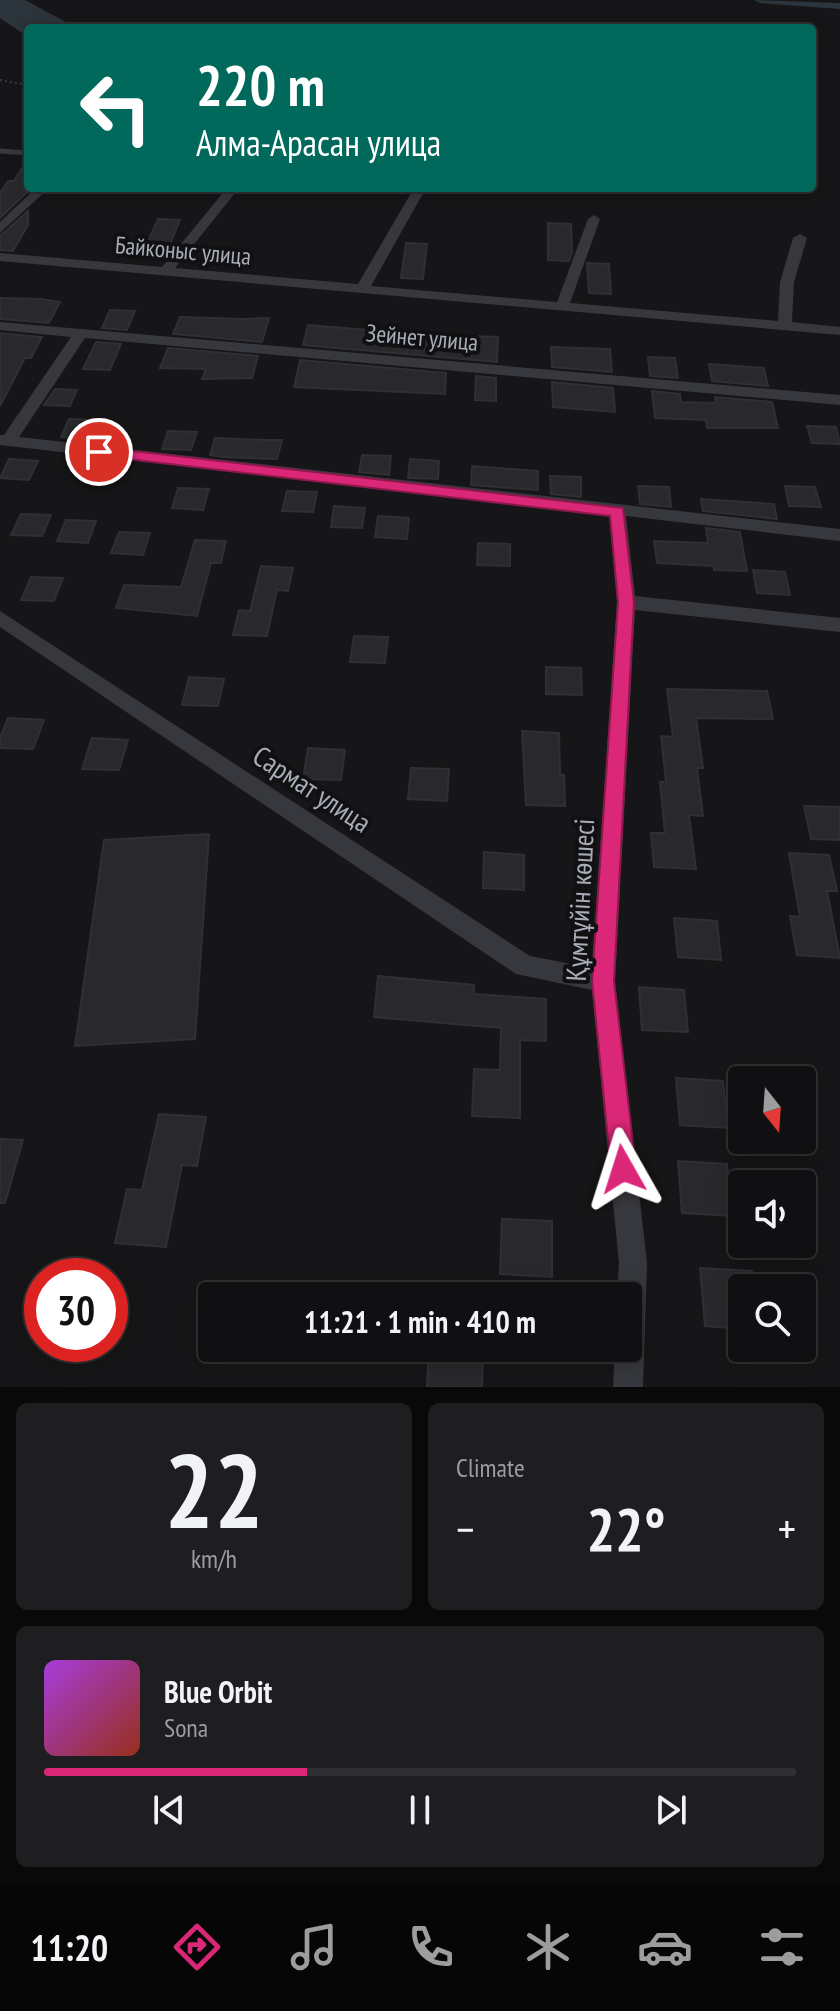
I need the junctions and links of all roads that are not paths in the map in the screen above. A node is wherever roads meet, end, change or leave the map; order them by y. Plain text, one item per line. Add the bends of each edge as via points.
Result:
1 (0, 151) edge
2 (24, 153) edge
3 (39, 192) edge
4 (230, 192) edge
5 (418, 192) edge
6 (594, 219) dead end
7 (0, 229) edge
8 (800, 238) dead end
9 (0, 257) edge
10 (166, 271) junction
11 (362, 290) junction
12 (562, 307) junction
13 (0, 326) edge
14 (785, 327) junction
15 (840, 331) edge
16 (81, 333) junction
17 (840, 400) edge
18 (4, 441) edge
19 (617, 511) junction
20 (840, 535) edge
21 (626, 602) junction
22 (0, 618) edge
23 (840, 625) edge
24 (603, 981) junction
25 (628, 1387) edge

1 - 2 lane
3 - 7 street
4 - 10 street
5 - 11 street
6 - 12 street
8 - 14 street via 787,282
9 - 10 street, Байконыс улица
10 - 11 street, Байконыс улица
11 - 12 street, Байконыс улица
12 - 14 street, Байконыс улица
13 - 16 street, Зейнет улица
14 - 15 street, Байконыс улица
16 - 17 street, Зейнет улица
16 - 18 street
18 - 19 street
19 - 20 street
19 - 21 street, Құмтұйiн көшесі
21 - 23 street
21 - 24 street, Құмтұйiн көшесі
22 - 24 street, Сармат улица via 525,966
24 - 25 street, Құмтұйiн көшесі via 633,1263

